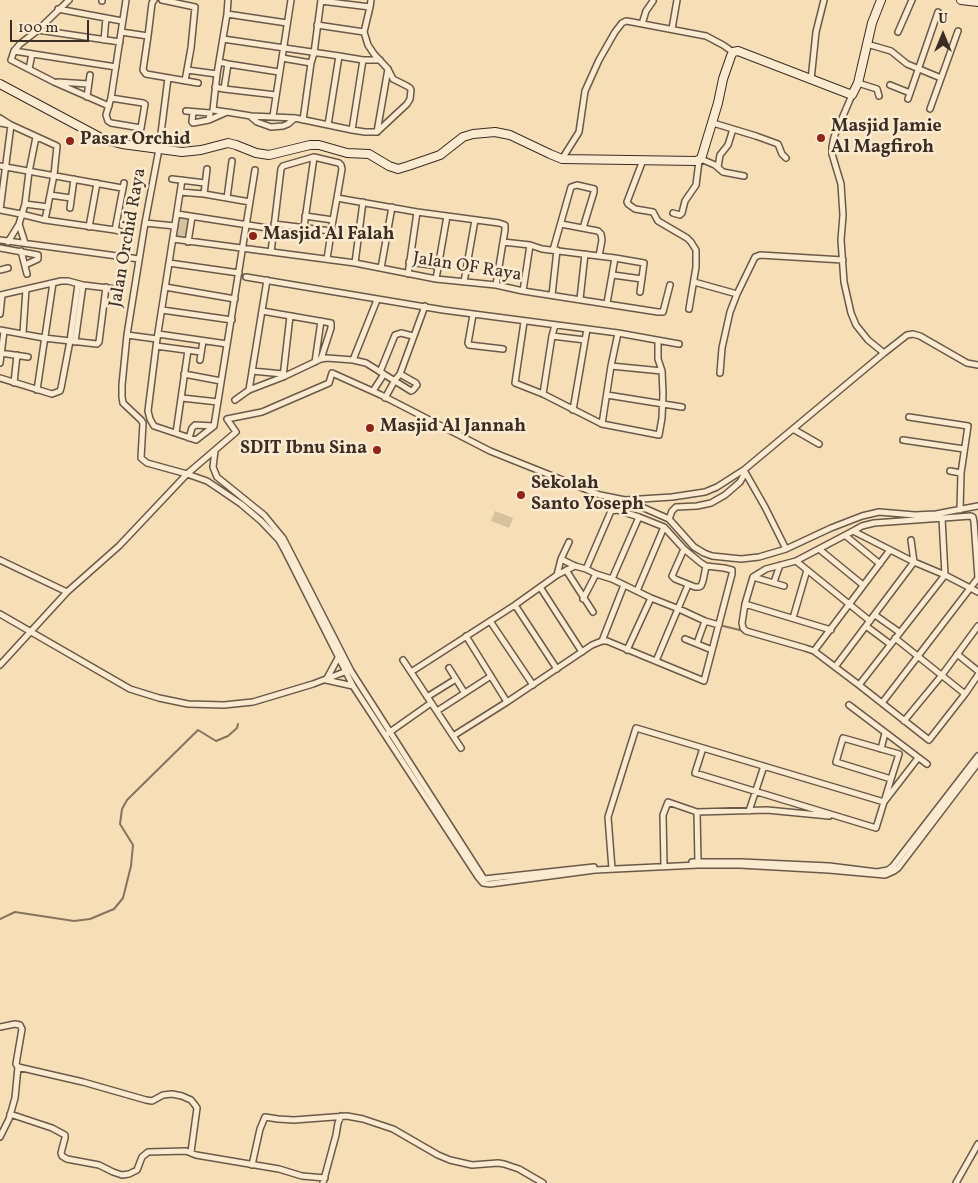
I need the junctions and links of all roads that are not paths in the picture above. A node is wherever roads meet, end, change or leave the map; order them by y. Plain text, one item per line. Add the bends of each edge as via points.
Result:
1 (69, 0) edge
2 (126, 0) edge
3 (154, 0) edge
4 (162, 0) edge
5 (228, 0) edge
6 (291, 0) edge
7 (321, 0) edge
8 (371, 0) edge
9 (677, 0) edge
10 (824, 0) edge
11 (881, 0) edge
12 (912, 0) edge
13 (961, 0) edge
14 (653, 1) dead end
15 (978, 2) edge
16 (195, 3) edge
17 (370, 8) junction
18 (58, 10) junction
19 (938, 12) dead end
20 (227, 14) junction
21 (106, 18) junction
22 (122, 21) junction
23 (287, 23) junction
24 (642, 24) junction
25 (317, 25) junction
26 (672, 29) junction
27 (38, 30) junction
28 (958, 31) dead end
29 (121, 32) junction
30 (364, 32) junction
31 (898, 32) dead end
32 (148, 36) junction
33 (223, 39) junction
34 (104, 40) junction
35 (120, 42) junction
36 (867, 44) junction
37 (283, 48) junction
38 (14, 51) junction
39 (733, 52) junction
40 (314, 53) junction
41 (32, 54) junction
42 (339, 56) junction
43 (282, 58) junction
44 (364, 60) junction
45 (380, 60) junction
46 (219, 62) junction
47 (311, 63) junction
48 (228, 64) junction
49 (116, 67) junction
50 (29, 69) junction
51 (388, 69) junction
52 (187, 70) junction
53 (918, 70) junction
54 (280, 72) junction
55 (217, 74) junction
56 (90, 75) dead end
57 (168, 78) junction
58 (941, 78) junction
59 (811, 80) junction
60 (185, 81) junction
61 (54, 82) junction
62 (858, 82) junction
63 (0, 84) edge
64 (88, 84) junction
65 (198, 84) dead end
66 (890, 84) dead end
67 (215, 87) junction
68 (224, 88) junction
69 (910, 93) junction
70 (852, 95) junction
71 (276, 96) junction
72 (879, 96) dead end
73 (87, 97) junction
74 (111, 98) junction
75 (908, 99) dead end
76 (109, 106) junction
77 (930, 109) dead end
78 (186, 111) dead end
79 (193, 112) junction
80 (211, 112) junction
81 (226, 112) junction
82 (251, 116) junction
83 (273, 116) junction
84 (0, 118) edge
85 (295, 118) junction
86 (209, 120) junction
87 (304, 120) junction
88 (0, 123) edge
89 (713, 123) junction
90 (11, 125) junction
91 (328, 125) junction
92 (733, 129) junction
93 (352, 130) junction
94 (377, 132) junction
95 (36, 137) junction
96 (159, 149) junction
97 (314, 157) junction
98 (562, 158) junction
99 (786, 158) dead end
100 (642, 160) junction
101 (700, 160) junction
102 (232, 162) dead end
103 (3, 167) edge
104 (718, 167) junction
105 (207, 169) dead end
106 (255, 170) dead end
107 (29, 172) junction
108 (54, 175) junction
109 (744, 176) dead end
110 (74, 179) junction
111 (172, 179) dead end
112 (182, 180) junction
113 (97, 183) junction
114 (205, 183) junction
115 (180, 192) junction
116 (204, 194) junction
117 (50, 195) junction
118 (71, 198) junction
119 (227, 198) junction
120 (337, 198) junction
121 (250, 202) junction
122 (363, 202) junction
123 (25, 204) junction
124 (48, 207) junction
125 (392, 207) junction
126 (70, 208) dead end
127 (0, 210) edge
128 (417, 212) junction
129 (673, 212) dead end
130 (21, 214) junction
131 (177, 214) junction
132 (305, 216) junction
133 (447, 216) junction
134 (192, 217) junction
135 (46, 220) junction
136 (333, 220) junction
137 (475, 220) junction
138 (145, 223) junction
139 (561, 224) junction
140 (19, 226) junction
141 (175, 226) junction
142 (246, 226) junction
143 (274, 226) junction
144 (90, 227) junction
145 (304, 227) junction
146 (582, 228) junction
147 (116, 230) junction
148 (331, 231) junction
149 (126, 233) dead end
150 (173, 239) junction
151 (0, 240) edge
152 (9, 240) junction
153 (24, 242) junction
154 (188, 242) junction
155 (502, 242) junction
156 (530, 245) junction
157 (0, 248) edge
158 (243, 249) junction
159 (555, 250) junction
160 (22, 251) junction
161 (271, 252) junction
162 (585, 254) junction
163 (599, 256) junction
164 (615, 258) junction
165 (139, 259) junction
166 (327, 259) junction
167 (842, 260) junction
168 (355, 262) junction
169 (409, 262) junction
170 (169, 263) junction
171 (25, 264) junction
172 (438, 266) junction
173 (8, 268) dead end
174 (381, 268) junction
175 (0, 270) edge
176 (239, 272) junction
177 (27, 274) dead end
178 (408, 274) junction
179 (613, 275) junction
180 (246, 277) dead end
181 (436, 279) junction
182 (642, 279) junction
183 (267, 280) junction
184 (464, 282) junction
185 (694, 282) junction
186 (53, 283) junction
187 (81, 284) junction
188 (670, 284) dead end
189 (496, 286) junction
190 (106, 287) junction
191 (166, 287) junction
192 (116, 288) dead end
193 (26, 289) junction
194 (523, 291) junction
195 (640, 292) dead end
196 (736, 294) junction
197 (1, 295) edge
198 (552, 295) junction
199 (235, 299) junction
200 (580, 299) junction
201 (377, 300) junction
202 (608, 303) junction
203 (425, 306) junction
204 (688, 309) dead end
205 (162, 310) junction
206 (262, 311) junction
207 (0, 314) edge
208 (473, 314) junction
209 (290, 316) junction
210 (232, 320) junction
211 (321, 321) junction
212 (524, 322) junction
213 (554, 324) junction
214 (587, 329) junction
215 (2, 330) edge
216 (23, 333) junction
217 (618, 334) junction
218 (127, 335) junction
219 (413, 336) junction
220 (552, 336) junction
221 (158, 337) junction
222 (44, 338) junction
223 (585, 340) junction
224 (73, 341) junction
225 (203, 341) junction
226 (658, 341) junction
227 (227, 344) junction
228 (679, 344) dead end
229 (156, 346) junction
230 (503, 349) dead end
231 (188, 350) junction
232 (201, 352) junction
233 (1, 353) edge
234 (884, 353) junction
235 (17, 356) junction
236 (28, 357) dead end
237 (321, 359) junction
238 (200, 360) dead end
239 (353, 360) junction
240 (315, 362) junction
241 (0, 364) edge
242 (978, 365) edge
243 (611, 366) junction
244 (252, 371) junction
245 (662, 371) junction
246 (382, 373) junction
247 (720, 373) dead end
248 (184, 374) junction
249 (400, 374) junction
250 (283, 376) junction
251 (0, 378) edge
252 (395, 380) junction
253 (221, 381) junction
254 (14, 383) junction
255 (37, 390) junction
256 (249, 390) junction
257 (373, 391) junction
258 (543, 394) junction
259 (607, 395) junction
260 (182, 398) junction
261 (385, 398) junction
262 (235, 400) dead end
263 (218, 402) junction
264 (662, 404) junction
265 (682, 407) dead end
266 (573, 410) junction
267 (909, 417) dead end
268 (602, 424) junction
269 (214, 426) junction
270 (792, 429) junction
271 (176, 433) junction
272 (189, 438) junction
273 (904, 440) dead end
274 (818, 444) dead end
275 (964, 449) junction
276 (215, 450) junction
277 (745, 471) junction
278 (950, 471) dead end
279 (961, 473) junction
280 (187, 474) junction
281 (215, 474) junction
282 (207, 481) junction
283 (625, 500) junction
284 (978, 506) edge
285 (960, 510) junction
286 (639, 517) junction
287 (942, 518) junction
288 (669, 519) junction
289 (664, 527) junction
290 (853, 531) junction
291 (846, 536) junction
292 (911, 540) dead end
293 (568, 542) dead end
294 (684, 549) junction
295 (786, 549) junction
296 (819, 549) junction
297 (890, 550) junction
298 (912, 551) junction
299 (901, 555) junction
300 (977, 556) edge
301 (561, 559) junction
302 (0, 560) edge
303 (796, 561) junction
304 (914, 562) junction
305 (880, 564) junction
306 (780, 565) junction
307 (575, 566) junction
308 (706, 566) junction
309 (586, 569) junction
310 (566, 570) junction
311 (806, 570) junction
312 (596, 574) junction
313 (557, 575) junction
314 (945, 575) junction
315 (753, 577) junction
316 (978, 578) edge
317 (612, 579) junction
318 (774, 582) junction
319 (624, 585) junction
320 (688, 585) junction
321 (863, 585) junction
322 (784, 586) dead end
323 (540, 587) junction
324 (970, 588) junction
325 (637, 591) junction
326 (67, 592) junction
327 (978, 592) edge
328 (651, 598) junction
329 (584, 599) junction
330 (746, 604) junction
331 (515, 605) junction
332 (849, 605) junction
333 (678, 609) junction
334 (593, 612) dead end
335 (0, 614) edge
336 (875, 615) junction
337 (793, 618) junction
338 (490, 621) junction
339 (705, 621) junction
340 (870, 621) junction
341 (719, 625) junction
342 (866, 626) junction
343 (978, 626) edge
344 (831, 630) junction
345 (30, 632) junction
346 (900, 632) junction
347 (466, 636) junction
348 (895, 638) junction
349 (685, 639) dead end
350 (602, 640) junction
351 (697, 643) junction
352 (890, 644) junction
353 (627, 650) junction
354 (712, 650) junction
355 (814, 651) junction
356 (582, 652) junction
357 (957, 654) junction
358 (918, 656) junction
359 (338, 658) junction
360 (403, 660) dead end
361 (656, 661) junction
362 (0, 665) edge
363 (835, 667) junction
364 (449, 668) dead end
365 (557, 669) junction
366 (978, 670) edge
367 (348, 671) junction
368 (411, 672) junction
369 (942, 675) junction
370 (978, 675) edge
371 (491, 676) junction
372 (456, 679) junction
373 (326, 680) junction
374 (972, 684) junction
375 (533, 685) junction
376 (859, 685) junction
377 (353, 686) junction
378 (978, 688) edge
379 (464, 692) junction
380 (965, 694) junction
381 (427, 697) junction
382 (507, 702) junction
383 (431, 703) junction
384 (882, 703) junction
385 (850, 705) dead end
386 (436, 711) junction
387 (904, 721) junction
388 (886, 733) junction
389 (387, 734) junction
390 (453, 736) junction
391 (461, 748) dead end
392 (703, 748) junction
393 (880, 749) junction
394 (978, 756) edge
395 (918, 758) junction
396 (978, 763) edge
397 (927, 764) dead end
398 (764, 766) junction
399 (891, 779) junction
400 (756, 791) junction
401 (884, 802) junction
402 (749, 811) junction
403 (697, 812) junction
404 (840, 817) junction
405 (664, 864) junction
406 (698, 864) junction
407 (612, 867) junction
408 (884, 873) junction
409 (0, 1027) edge
410 (18, 1067) junction
411 (10, 1114) junction
412 (341, 1116) junction
413 (0, 1137) edge
414 (978, 1144) edge
415 (191, 1152) junction
416 (252, 1165) junction
417 (324, 1180) edge
418 (543, 1183) edge
419 (956, 1183) edge

1 - 18 street
2 - 22 street
3 - 32 street
4 - 16 street
5 - 20 street
6 - 23 street
7 - 17 street
7 - 25 street
8 - 17 street
9 - 26 street
10 - 59 street via 816,32
11 - 36 street
12 - 31 street
13 - 15 street
14 - 24 street
16 - 52 street
17 - 30 street
18 - 21 street
18 - 27 street
19 - 53 street
20 - 23 street
20 - 33 street
21 - 22 street
21 - 34 street
22 - 29 street
23 - 37 street
24 - 26 street
24 - 98 street via 624,22 615,32 585,90 579,132
25 - 30 street
25 - 40 street
26 - 39 street via 712,38
27 - 34 street
27 - 38 street
28 - 58 street
29 - 32 street
29 - 35 street
30 - 45 street via 368,45
32 - 57 street via 144,72
33 - 37 street
33 - 46 street
34 - 35 street
35 - 49 street
36 - 53 street via 891,50
36 - 62 street
37 - 40 street
37 - 43 street
38 - 41 street
38 - 50 street via 12,60
39 - 59 street via 738,51
39 - 89 street
40 - 42 street
40 - 47 street
41 - 49 street
41 - 50 street
42 - 44 street
42 - 91 street
43 - 47 street
43 - 54 street
44 - 45 street
44 - 93 street
45 - 51 street
46 - 48 street
46 - 55 street
47 - 87 street
48 - 54 street
48 - 68 street
49 - 74 street
50 - 61 street
51 - 94 street
51 - 94 street via 393,79 410,88 411,94 406,104
52 - 55 street
52 - 60 street
53 - 58 street
53 - 69 street
54 - 71 street
55 - 67 street
56 - 64 street
57 - 60 street
57 - 96 street, Jalan Orchid Raya
58 - 77 street
59 - 70 street
60 - 65 street
61 - 64 street
61 - 73 street
62 - 70 street
62 - 72 street via 877,89
63 - 96 street via 103,139
64 - 73 street
66 - 69 street
67 - 68 street
67 - 80 street
68 - 71 street
69 - 75 street
70 - 167 street via 832,147 841,184
71 - 83 street
73 - 76 street
74 - 76 street
74 - 76 street via 145,104 142,127 111,123 106,115
78 - 79 street
79 - 80 street
79 - 86 street via 193,123
80 - 81 street
80 - 86 street
81 - 82 street
81 - 86 street
82 - 83 street
82 - 85 street via 265,126 283,126
83 - 85 street
84 - 90 street
85 - 87 street
87 - 91 street
88 - 90 street
89 - 92 street
89 - 101 street
90 - 95 street
90 - 103 street
91 - 93 street
92 - 99 street via 778,144
92 - 104 street via 728,145 720,155
93 - 94 street
95 - 107 street
95 - 108 street via 57,146
96 - 98 street via 191,152 228,143 269,155 319,145 347,153 369,154 398,169 440,155 463,137 495,132 510,135
96 - 138 street, Jalan Orchid Raya
97 - 120 street via 342,165
97 - 132 street
97 - 143 street via 282,167
98 - 100 street
100 - 101 street
100 - 185 street via 627,202 635,209 653,212 658,221 691,242 696,250
101 - 104 street
101 - 129 street via 696,185 685,201 682,213
102 - 119 street
103 - 107 street
103 - 127 street
104 - 109 street via 723,172
105 - 114 street
106 - 121 street
107 - 108 street
107 - 123 street
108 - 110 street
108 - 117 street
110 - 113 street
110 - 118 street
111 - 112 street
112 - 114 street
112 - 115 street
113 - 144 street
113 - 147 street via 123,185
114 - 116 street
115 - 116 street
115 - 131 street
116 - 119 street
117 - 118 street
117 - 124 street
118 - 126 street
119 - 121 street
120 - 122 street
120 - 136 street
121 - 142 street
122 - 125 street
122 - 168 street
123 - 124 street
123 - 130 street
124 - 135 street
125 - 128 street
125 - 174 street
127 - 130 street
128 - 133 street
128 - 169 street
130 - 135 street
130 - 140 street
131 - 134 street
131 - 141 street
132 - 136 street
132 - 145 street
133 - 137 street
133 - 172 street
134 - 142 street
134 - 154 street
135 - 144 street
136 - 148 street
137 - 155 street via 505,225
137 - 184 street
138 - 141 street
138 - 165 street, Jalan Orchid Raya
139 - 146 street
139 - 146 street via 572,187 577,184 594,189
139 - 159 street
140 - 152 street
140 - 153 street
141 - 150 street
142 - 143 street
142 - 158 street
143 - 145 street
143 - 161 street
144 - 147 street
145 - 148 street
146 - 163 street via 601,234
147 - 149 street
148 - 166 street
150 - 154 street, Jalan OF Raya
150 - 170 street
151 - 152 street
152 - 153 street
153 - 165 street
154 - 158 street, Jalan OF Raya
155 - 156 street
155 - 189 street
156 - 159 street
156 - 194 street
157 - 160 street
158 - 161 street, Jalan OF Raya
158 - 176 street
159 - 162 street
159 - 198 street
160 - 171 street
160 - 171 street via 38,256 38,259
161 - 166 street, Jalan OF Raya
162 - 163 street
162 - 200 street
163 - 164 street
164 - 179 street
164 - 182 street via 644,263
165 - 218 street, Jalan Orchid Raya
166 - 168 street, Jalan OF Raya
167 - 196 street via 760,255 755,257
167 - 234 street via 853,319 868,340
168 - 174 street, Jalan OF Raya
169 - 172 street
169 - 178 street
170 - 176 street
170 - 191 street
171 - 177 street
172 - 181 street
173 - 175 street
174 - 178 street, Jalan OF Raya
176 - 199 street
178 - 181 street, Jalan OF Raya
179 - 182 street
179 - 202 street
180 - 183 street
181 - 184 street, Jalan OF Raya
182 - 195 street
183 - 201 street
183 - 206 street
184 - 189 street, Jalan OF Raya
185 - 196 street
185 - 204 street
186 - 187 street via 68,281
186 - 193 street
186 - 222 street
187 - 190 street
187 - 224 street
188 - 202 street, Jalan OF Raya via 663,312
189 - 194 street, Jalan OF Raya
190 - 192 street
190 - 224 street via 99,342
191 - 199 street
191 - 205 street
193 - 197 street
193 - 216 street
194 - 198 street, Jalan OF Raya
196 - 247 street via 722,348
197 - 207 street
198 - 200 street, Jalan OF Raya
199 - 210 street
200 - 202 street, Jalan OF Raya
201 - 203 street
201 - 239 street
203 - 208 street
203 - 219 street
205 - 210 street
205 - 221 street
206 - 209 street
206 - 244 street
208 - 212 street
208 - 230 street via 468,344
209 - 211 street
209 - 250 street
210 - 227 street
211 - 237 street via 332,325
211 - 240 street
212 - 213 street
212 - 258 street via 514,383
213 - 214 street
213 - 220 street
214 - 217 street
214 - 223 street
215 - 216 street
215 - 233 street
216 - 222 street
217 - 226 street
217 - 243 street
218 - 221 street
218 - 280 street, Jalan Orchid Raya via 122,397 123,403 143,423 142,458 147,463
219 - 246 street via 395,335
219 - 249 street
220 - 223 street
220 - 258 street
221 - 225 street
221 - 229 street
222 - 224 street
222 - 255 street
223 - 266 street
224 - 255 street via 60,391 52,394
225 - 227 street
225 - 232 street
226 - 228 street
226 - 245 street
227 - 253 street
229 - 231 street
229 - 271 street via 149,416 154,426
231 - 232 street
231 - 248 street
232 - 238 street
233 - 235 street
233 - 241 street
234 - 242 street via 913,334 928,339 967,363
234 - 270 street
235 - 236 street
235 - 254 street
237 - 239 street
237 - 240 street
239 - 246 street
240 - 250 street
243 - 245 street
243 - 259 street
244 - 250 street
244 - 256 street
245 - 264 street
246 - 252 street
246 - 257 street
248 - 253 street
248 - 260 street
249 - 252 street
249 - 252 street via 417,385 411,390
250 - 256 street
251 - 254 street
252 - 261 street
253 - 263 street
254 - 255 street
256 - 262 street
257 - 261 street
257 - 276 street via 332,373 329,383 262,412 227,419 236,432
258 - 266 street
259 - 264 street
259 - 268 street
260 - 263 street
260 - 271 street
261 - 283 street via 490,451 600,495
263 - 269 street
264 - 265 street
264 - 268 street via 659,435
266 - 268 street
267 - 275 street via 968,426
269 - 272 street via 197,440
269 - 272 street via 195,425
270 - 274 street
270 - 277 street
271 - 272 street
273 - 275 street
275 - 279 street
276 - 280 street
276 - 281 street
277 - 283 street via 705,492
277 - 288 street via 740,482 725,495 711,503 676,507
277 - 295 street
278 - 279 street
279 - 285 street
280 - 282 street
280 - 326 street via 119,546
281 - 282 street
281 - 367 street via 264,515 283,538
282 - 359 street via 248,509 279,540
283 - 288 street
284 - 285 street
285 - 295 street via 915,515 870,514
286 - 289 street
286 - 309 street via 617,510 611,512
286 - 317 street
287 - 290 street via 874,524
287 - 300 street via 972,517
287 - 314 street
288 - 295 street via 694,547 712,556 749,559
289 - 294 street
289 - 325 street
290 - 291 street
290 - 297 street
291 - 296 street
291 - 305 street
292 - 298 street
293 - 301 street
294 - 308 street
294 - 320 street via 672,576
296 - 303 street
296 - 321 street
297 - 299 street
297 - 305 street
298 - 299 street
298 - 304 street
299 - 304 street
300 - 316 street
301 - 307 street
301 - 313 street
302 - 326 street
303 - 306 street
303 - 311 street
304 - 314 street
304 - 336 street
305 - 321 street
306 - 315 street
306 - 318 street
307 - 309 street
307 - 310 street
308 - 320 street via 701,586
308 - 341 street via 732,571
309 - 312 street
310 - 313 street
310 - 329 street
311 - 332 street
311 - 337 street
312 - 317 street
312 - 329 street
313 - 323 street
314 - 324 street
314 - 346 street
315 - 318 street
315 - 330 street
316 - 324 street
317 - 319 street
318 - 322 street
319 - 325 street
319 - 350 street
320 - 333 street
321 - 332 street
323 - 331 street
323 - 356 street
324 - 327 street
324 - 358 street
325 - 328 street
326 - 345 street
328 - 333 street
328 - 353 street
329 - 334 street
330 - 337 street
330 - 355 street via 742,623 746,631
331 - 338 street
331 - 365 street
332 - 340 street
332 - 344 street
333 - 339 street
333 - 361 street
335 - 345 street
336 - 340 street
336 - 346 street
337 - 344 street
338 - 347 street
338 - 375 street
339 - 341 street
339 - 351 street
340 - 342 street
341 - 354 street
342 - 352 street
342 - 363 street
343 - 357 street
344 - 355 street
345 - 362 street
345 - 373 street via 130,689 188,704 253,702
346 - 348 street
347 - 368 street
347 - 371 street
348 - 352 street
348 - 358 street
349 - 351 street
350 - 353 street
350 - 356 street
351 - 354 street
352 - 376 street
353 - 361 street
354 - 361 street via 704,681
355 - 363 street
356 - 365 street
357 - 366 street
357 - 369 street
358 - 369 street
358 - 384 street
359 - 367 street
359 - 373 street
360 - 368 street
363 - 376 street
364 - 372 street
365 - 375 street
367 - 373 street
367 - 377 street
367 - 389 street
368 - 381 street
369 - 380 street
369 - 387 street
370 - 374 street
371 - 379 street
371 - 382 street
372 - 379 street
372 - 381 street
373 - 377 street
374 - 378 street
374 - 380 street
375 - 382 street
376 - 384 street
377 - 389 street
379 - 386 street
380 - 387 street via 929,740
381 - 383 street
382 - 390 street
383 - 386 street
383 - 389 street
384 - 387 street
385 - 388 street
386 - 390 street
388 - 393 street
388 - 395 street
389 - 407 street via 484,881 587,867
390 - 391 street
392 - 398 street
392 - 400 street via 695,773
392 - 407 street via 636,728 608,817
393 - 399 street via 899,754
393 - 399 street via 843,738 836,762
394 - 408 street via 893,866
395 - 397 street
395 - 401 street
396 - 408 street via 898,868
398 - 400 street
398 - 401 street
399 - 401 street
400 - 402 street
400 - 404 street
401 - 404 street via 876,828
402 - 403 street
402 - 404 street
403 - 405 street via 668,802 662,815
403 - 406 street
405 - 406 street
405 - 407 street
406 - 408 street via 770,863
409 - 410 street via 15,1024 22,1028
410 - 411 street
410 - 415 street via 146,1100 172,1094 191,1100 197,1108
411 - 413 street
411 - 415 street via 64,1135 62,1156 67,1159 99,1165 122,1174 137,1170 142,1157 148,1152
412 - 416 street via 294,1120 265,1117
412 - 417 street
412 - 418 street via 393,1129 450,1160 472,1165 498,1163 513,1166
414 - 419 street
415 - 416 street
416 - 417 street

